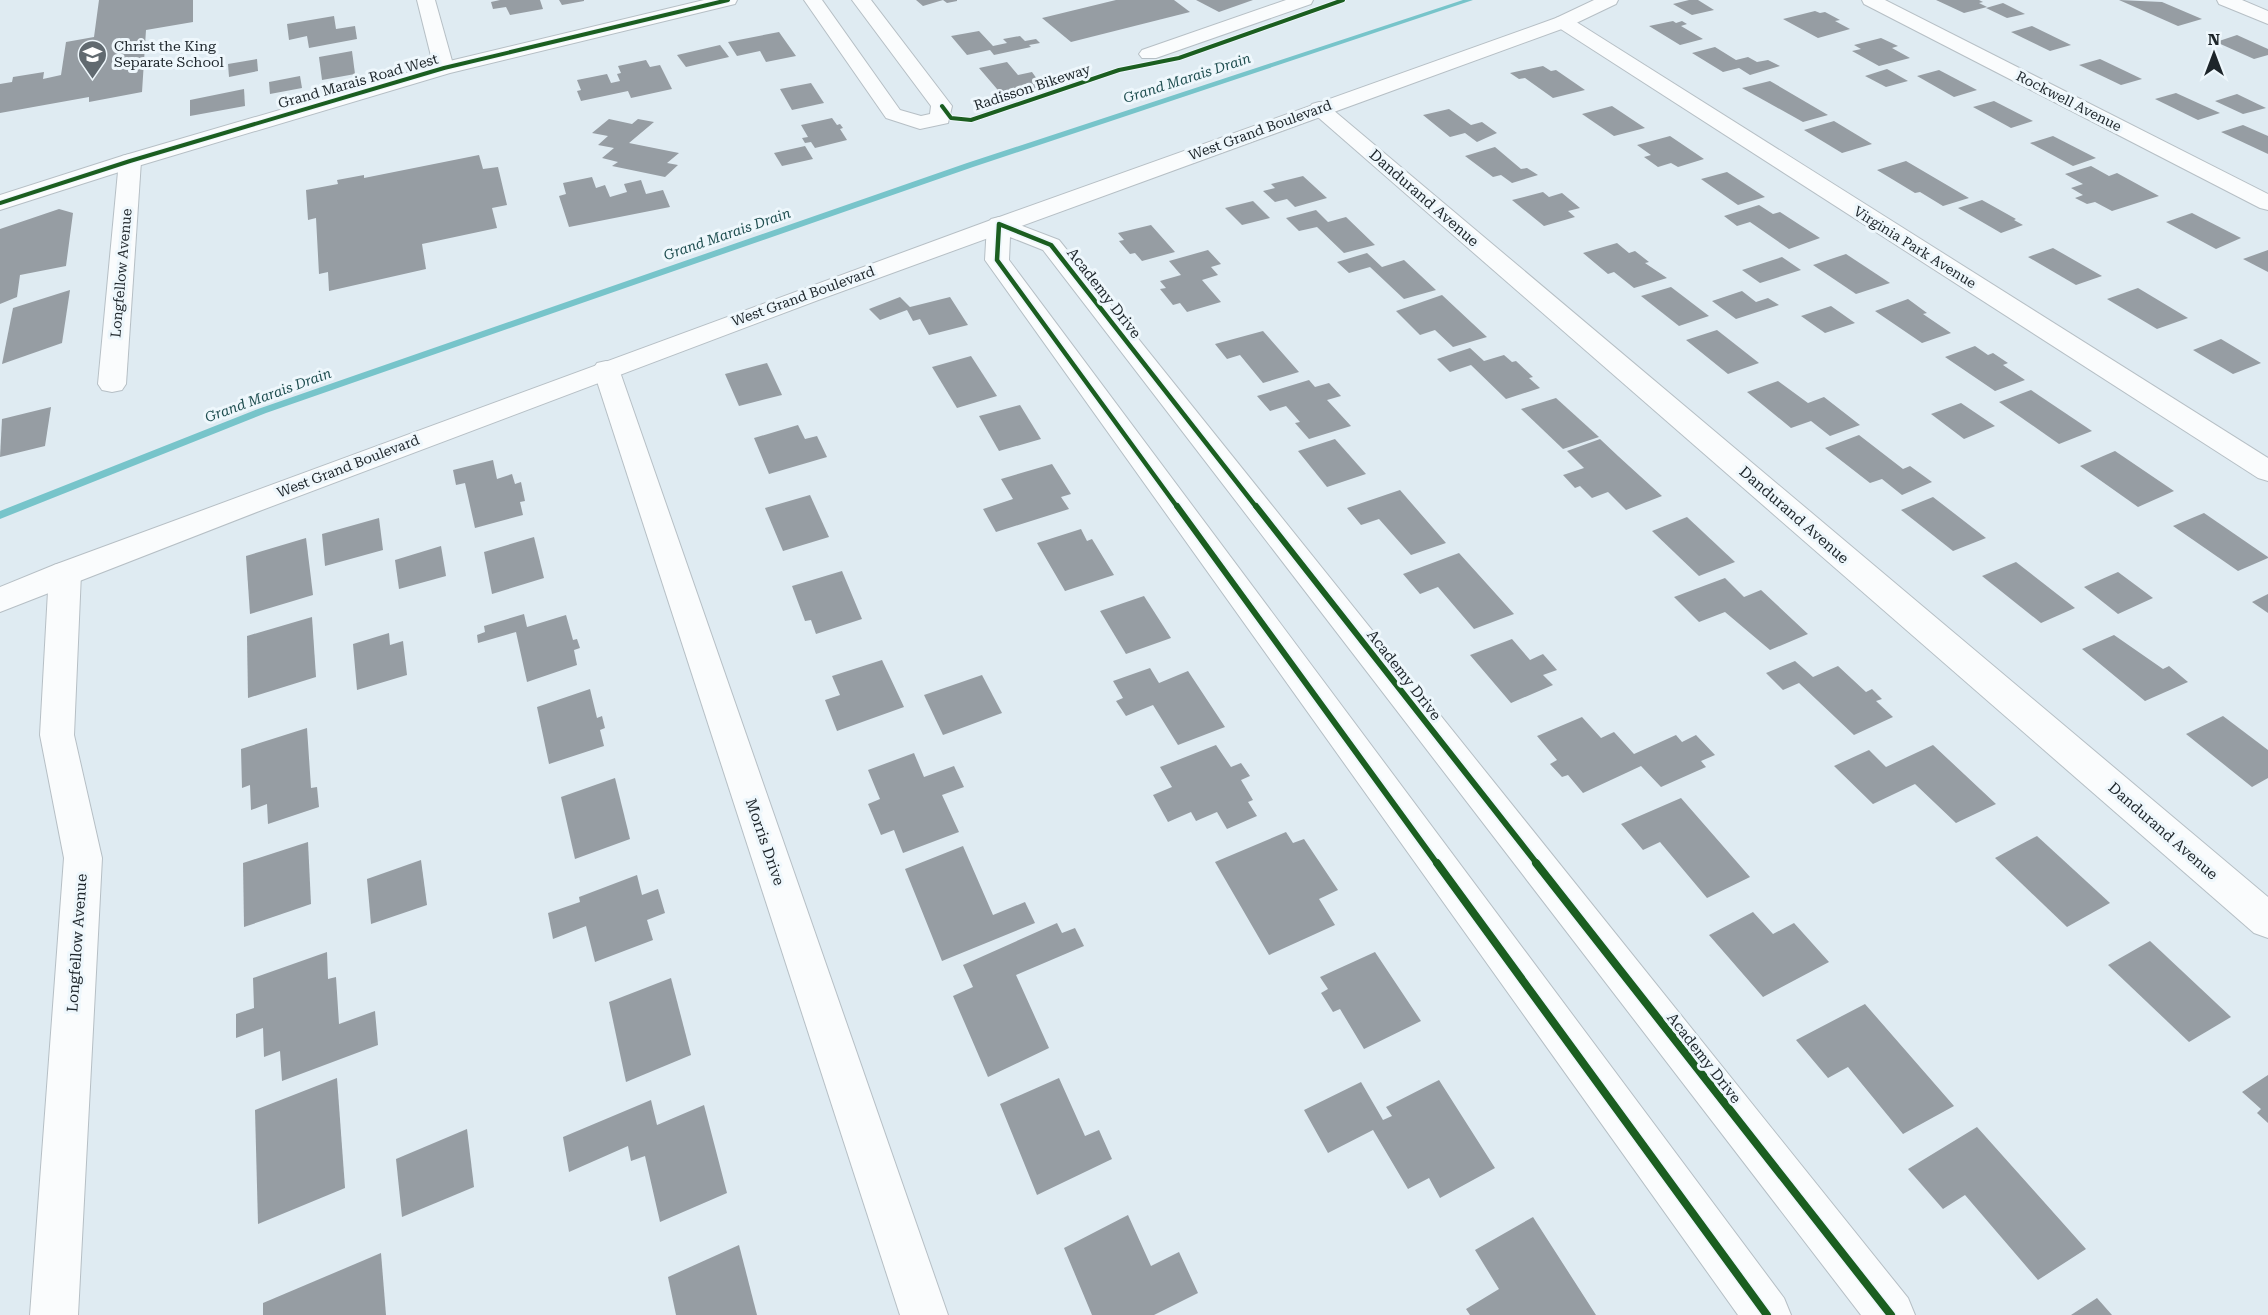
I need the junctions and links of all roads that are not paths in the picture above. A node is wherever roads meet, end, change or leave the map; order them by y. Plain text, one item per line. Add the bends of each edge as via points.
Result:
1 (426, 0) edge
2 (728, 0) edge
3 (813, 0) edge
4 (861, 0) edge
5 (1304, 0) edge
6 (1609, 0) edge
7 (1871, 0) edge
8 (2226, 0) edge
9 (2268, 18) edge
10 (1563, 22) junction
11 (1149, 54) dead end
12 (444, 68) junction
13 (1319, 108) junction
14 (130, 161) junction
15 (0, 203) edge
16 (2268, 203) edge
17 (999, 224) junction
18 (606, 369) junction
19 (112, 384) dead end
20 (2268, 471) edge
21 (65, 573) junction
22 (0, 600) edge
23 (2268, 921) edge
24 (54, 1315) edge
25 (924, 1315) edge
26 (1767, 1315) edge
27 (1891, 1315) edge

1 - 12 street
2 - 12 street, Grand Marais Road West
3 - 4 street via 893,114 920,123 940,118 942,106
5 - 11 street
6 - 10 street, West Grand Boulevard
7 - 16 street, Rockwell Avenue
8 - 9 street
10 - 13 street, West Grand Boulevard
10 - 20 street, Virginia Park Avenue
12 - 14 street, Grand Marais Road West
13 - 17 street, West Grand Boulevard
13 - 23 street, Dandurand Avenue
14 - 15 street, Grand Marais Road West
14 - 19 street, Longfellow Avenue
17 - 18 street, West Grand Boulevard
17 - 26 street via 997,260
17 - 27 street, Academy Drive via 1051,245
18 - 21 street, West Grand Boulevard
18 - 25 street, Morris Drive
21 - 22 street, West Grand Boulevard
21 - 24 street, Longfellow Avenue via 57,735 83,858

